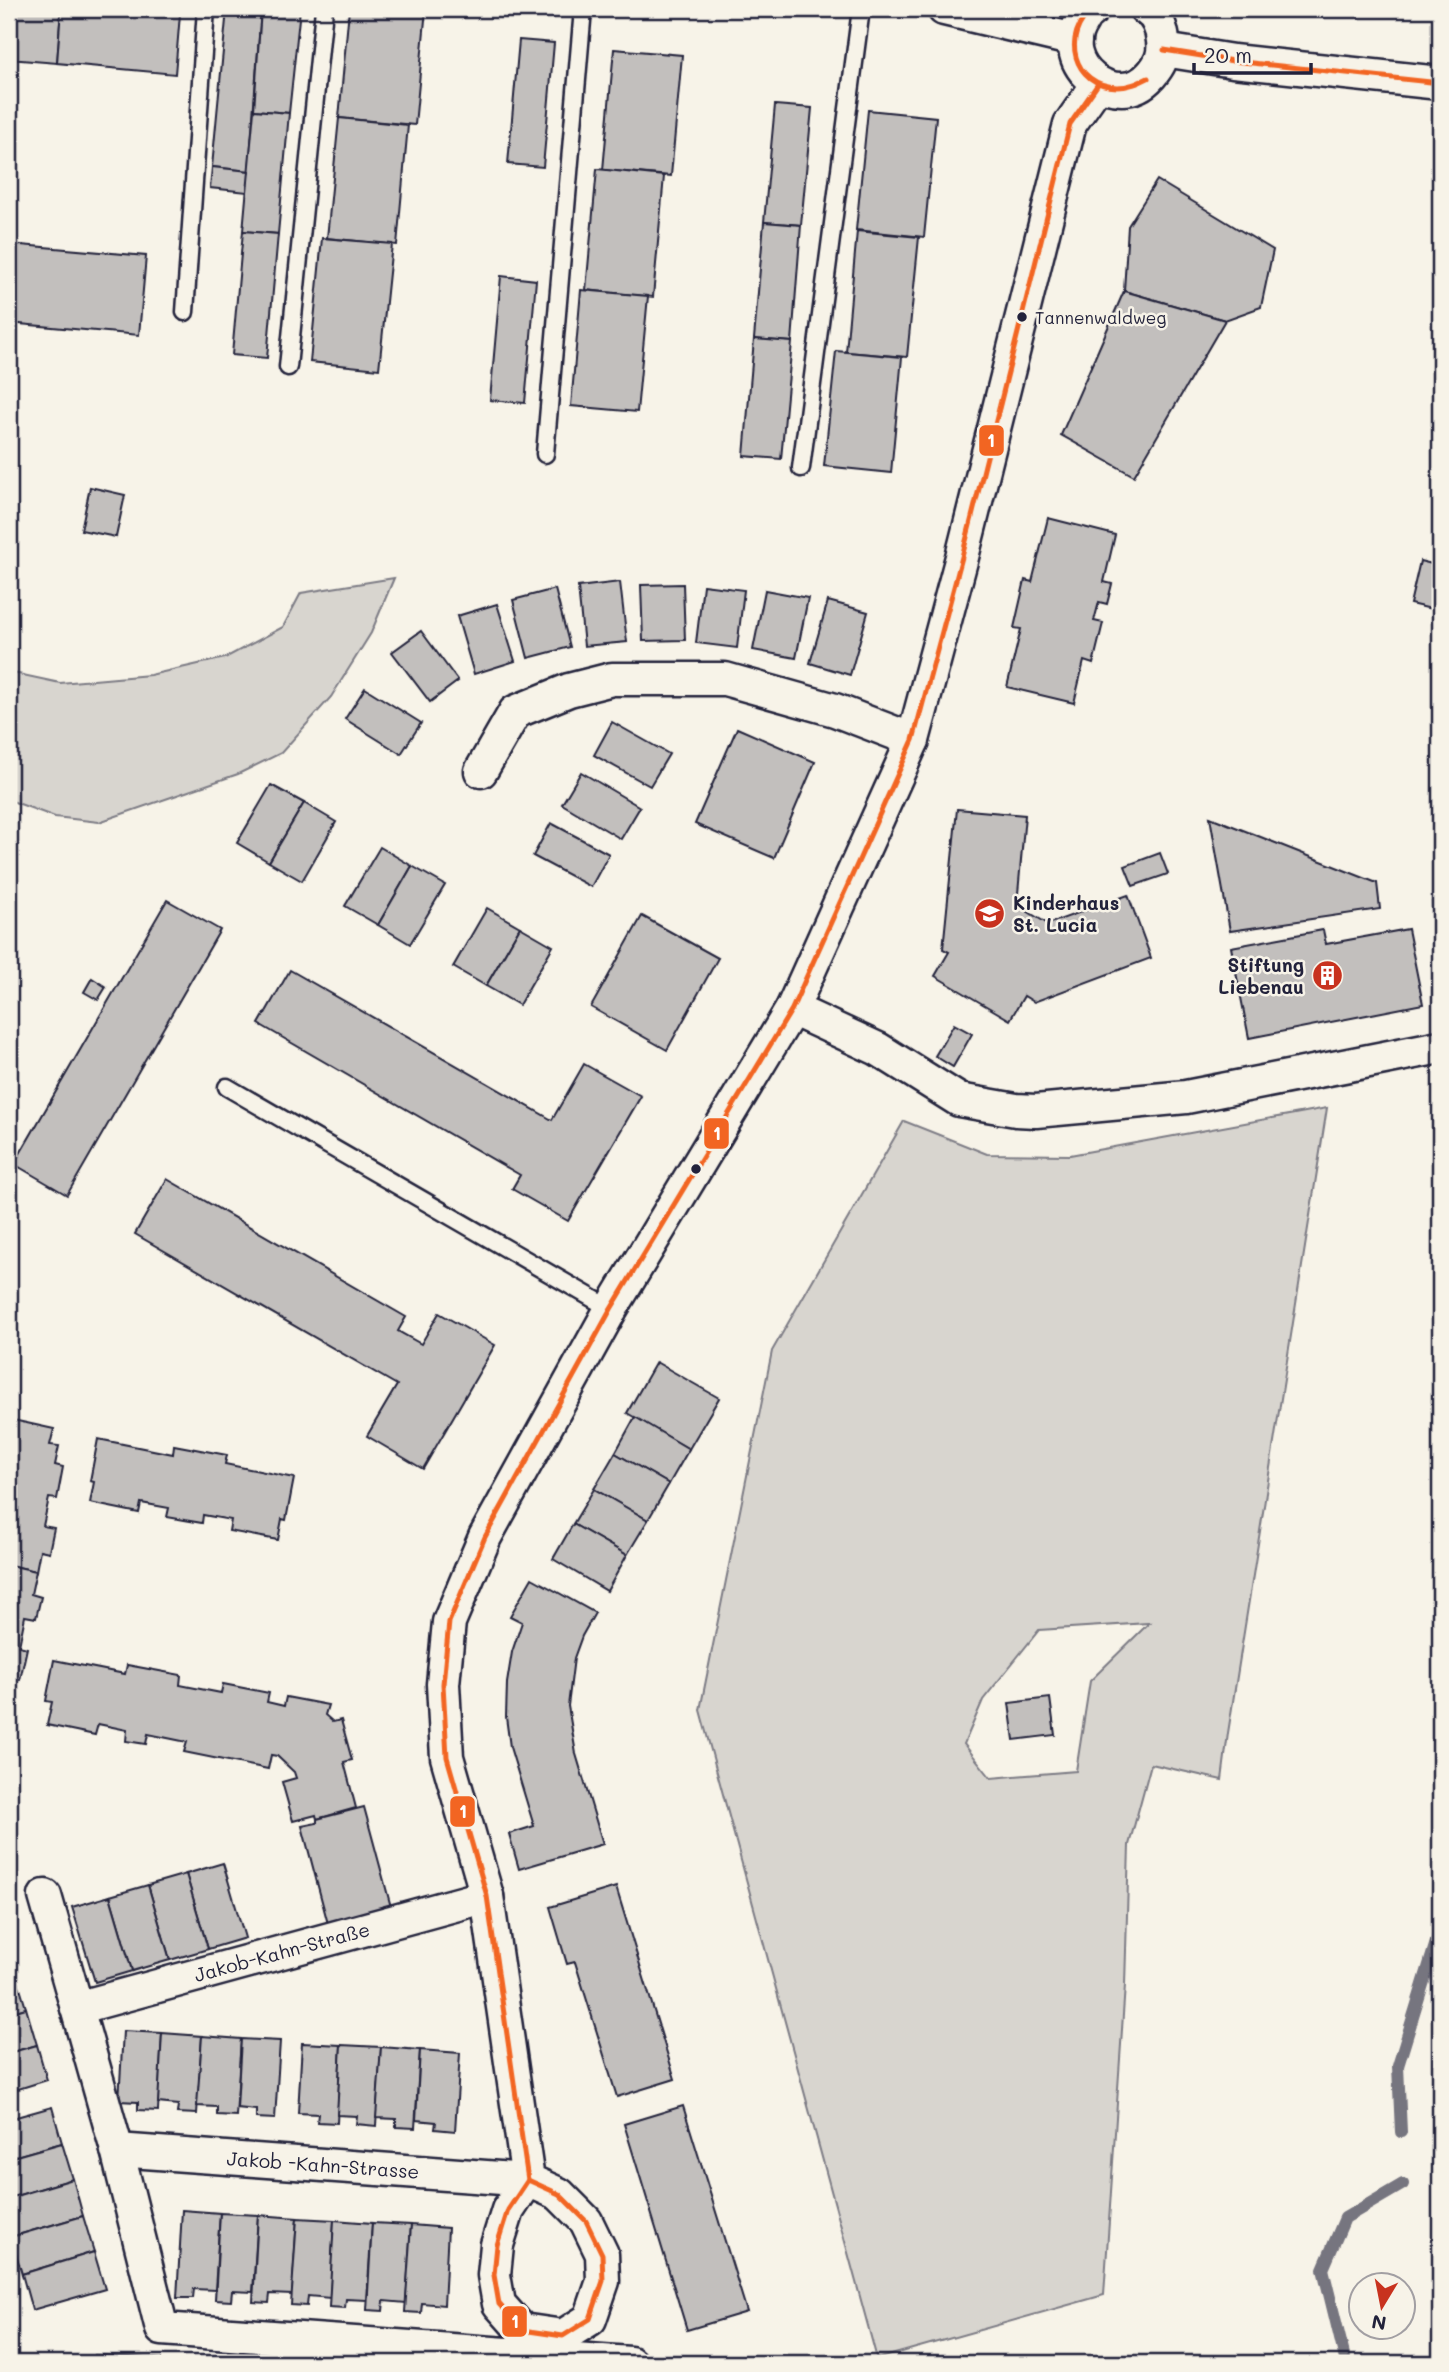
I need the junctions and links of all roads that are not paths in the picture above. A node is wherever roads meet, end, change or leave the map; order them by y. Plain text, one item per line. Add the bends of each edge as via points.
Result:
1 (206, 9) edge
2 (324, 9) edge
3 (583, 9) edge
4 (861, 9) edge
5 (944, 9) edge
6 (1093, 9) edge
7 (1146, 9) edge
8 (1074, 40) junction
9 (1164, 50) junction
10 (1440, 83) edge
11 (1098, 84) junction
12 (185, 312) dead end
13 (288, 367) dead end
14 (545, 454) dead end
15 (801, 468) dead end
16 (913, 740) junction
17 (481, 771) dead end
18 (792, 1009) junction
19 (1440, 1046) edge
20 (227, 1087) dead end
21 (611, 1309) junction
22 (45, 1896) dead end
23 (487, 1896) junction
24 (77, 2008) junction
25 (117, 2150) junction
26 (528, 2180) junction
27 (516, 2342) junction
28 (469, 2357) edge
29 (631, 2363) edge

1 - 12 lane
2 - 13 lane
3 - 14 lane
4 - 15 lane
5 - 8 street
6 - 8 street via 1081,21
7 - 9 street via 1162,29
8 - 11 street via 1084,73
9 - 10 street
9 - 11 street via 1159,66 1132,88
11 - 16 street via 1070,124
16 - 17 street via 835,710 724,679 612,678 515,712
16 - 18 street
18 - 19 street via 878,1049 959,1100 1016,1110 1186,1097
18 - 21 street
20 - 21 lane
21 - 23 street via 485,1537 449,1622 443,1684 447,1757
22 - 24 street
23 - 24 street, Jakob-Kahn-Straße
23 - 26 street
24 - 25 street
25 - 26 street, Jakob -Kahn-Strasse
25 - 28 street via 162,2329
26 - 27 street via 508,2210 494,2275 499,2304
26 - 27 street via 559,2194 586,2221 602,2254 603,2281 590,2319 563,2336
27 - 28 street
27 - 29 street

